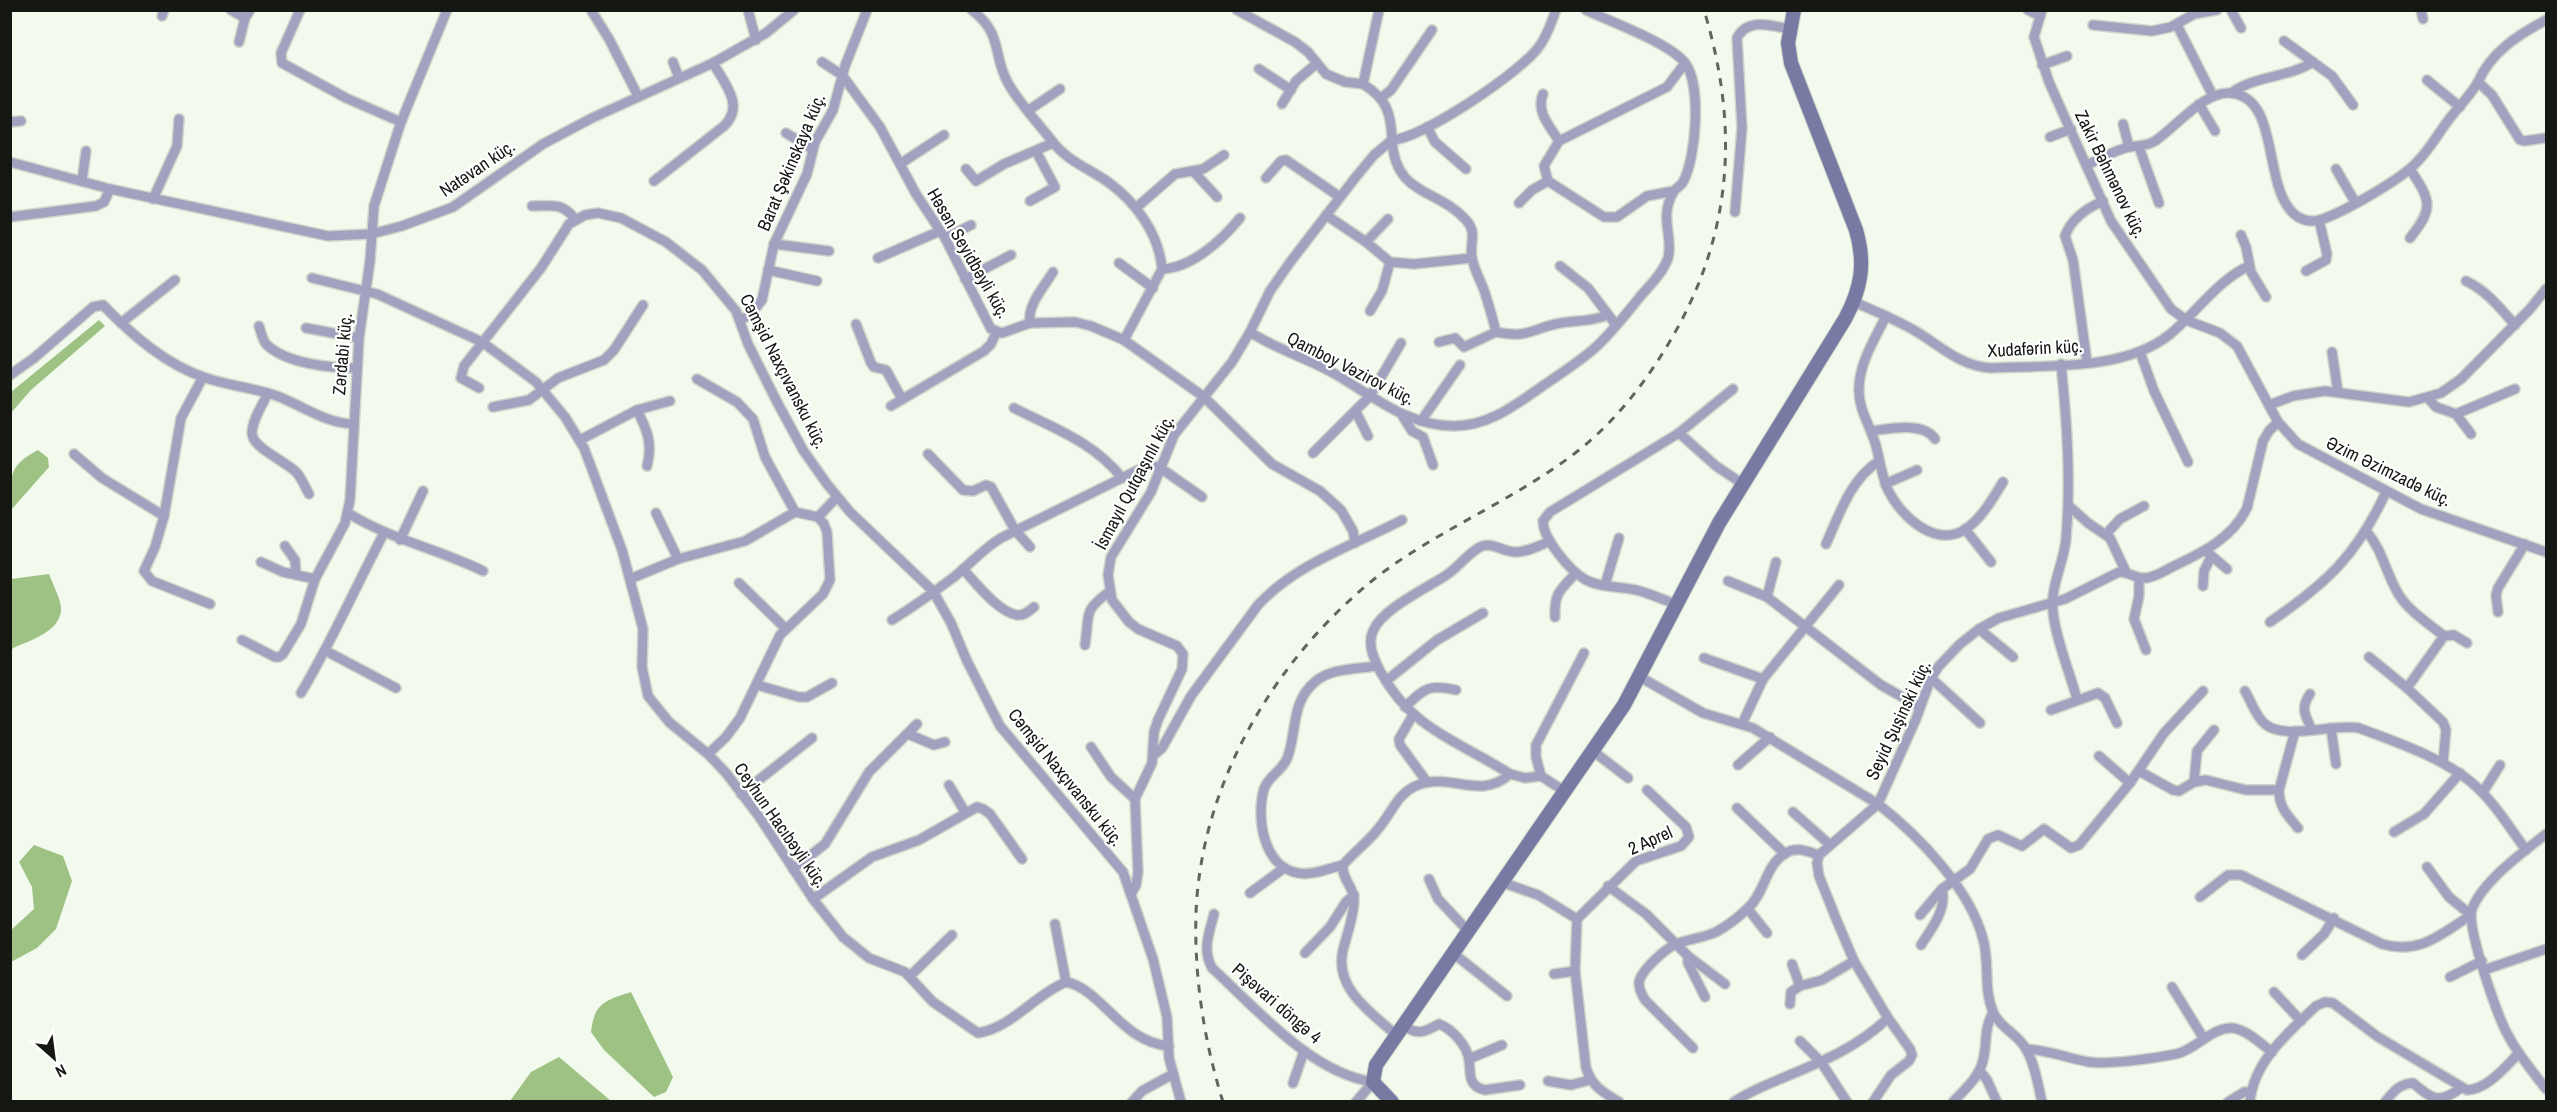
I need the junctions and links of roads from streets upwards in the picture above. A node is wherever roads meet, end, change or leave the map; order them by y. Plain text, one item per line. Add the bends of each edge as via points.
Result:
1 (231, 10) edge
2 (300, 10) edge
3 (447, 10) edge
4 (591, 10) edge
5 (748, 10) edge
6 (794, 10) edge
7 (867, 10) edge
8 (972, 10) edge
9 (1238, 10) edge
10 (1379, 10) edge
11 (1556, 10) edge
12 (1586, 10) edge
13 (1794, 10) edge
14 (2028, 10) edge
15 (2217, 10) edge
16 (2231, 10) edge
17 (2041, 13) edge
18 (248, 14) edge
19 (2547, 20) edge
20 (2177, 25) junction
21 (2093, 26) dead end
22 (2241, 28) dead end
23 (1790, 29) junction
24 (1432, 30) dead end
25 (756, 40) junction
26 (2283, 41) dead end
27 (239, 42) dead end
28 (2067, 56) dead end
29 (673, 62) dead end
30 (2313, 62) junction
31 (713, 63) junction
32 (822, 63) dead end
33 (1685, 63) junction
34 (1316, 64) junction
35 (2042, 65) junction
36 (1259, 69) dead end
37 (842, 75) junction
38 (679, 78) junction
39 (2427, 80) dead end
40 (2478, 82) junction
41 (1363, 84) junction
42 (1060, 89) dead end
43 (1291, 90) junction
44 (2231, 93) junction
45 (1543, 94) dead end
46 (638, 96) junction
47 (2212, 96) junction
48 (1381, 98) junction
49 (1282, 104) dead end
50 (2199, 104) junction
51 (2352, 105) dead end
52 (2460, 107) junction
53 (1029, 110) junction
54 (179, 119) dead end
55 (10, 122) edge
56 (21, 122) dead end
57 (401, 122) junction
58 (2122, 124) dead end
59 (1427, 127) junction
60 (2071, 129) junction
61 (2215, 131) dead end
62 (786, 133) dead end
63 (944, 135) dead end
64 (2050, 137) dead end
65 (2547, 138) edge
66 (1392, 140) junction
67 (1559, 141) junction
68 (1053, 143) junction
69 (2134, 147) junction
70 (812, 149) junction
71 (86, 151) dead end
72 (1036, 151) junction
73 (1224, 155) dead end
74 (10, 162) edge
75 (900, 164) junction
76 (2087, 165) junction
77 (966, 169) dead end
78 (1466, 169) dead end
79 (2336, 169) dead end
80 (2410, 169) junction
81 (1194, 171) junction
82 (1266, 178) dead end
83 (82, 181) junction
84 (654, 181) dead end
85 (1548, 181) junction
86 (110, 189) junction
87 (1674, 191) junction
88 (1217, 197) dead end
89 (1340, 197) junction
90 (153, 199) junction
91 (1030, 201) dead end
92 (2103, 201) junction
93 (2355, 202) junction
94 (1519, 203) dead end
95 (2159, 203) dead end
96 (532, 206) dead end
97 (1137, 207) junction
98 (1735, 212) dead end
99 (1326, 215) junction
100 (10, 217) edge
101 (1240, 218) dead end
102 (575, 219) junction
103 (1388, 219) dead end
104 (2319, 220) junction
105 (972, 225) dead end
106 (371, 234) junction
107 (942, 235) junction
108 (2241, 235) dead end
109 (2410, 238) dead end
110 (1366, 242) junction
111 (774, 244) junction
112 (829, 251) dead end
113 (1011, 255) dead end
114 (878, 258) dead end
115 (1472, 258) junction
116 (1390, 262) junction
117 (1119, 263) dead end
118 (1560, 266) dead end
119 (2249, 266) junction
120 (1162, 269) junction
121 (768, 270) junction
122 (1053, 272) dead end
123 (2306, 272) dead end
124 (312, 278) dead end
125 (965, 279) junction
126 (175, 280) dead end
127 (817, 281) dead end
128 (2466, 281) dead end
129 (1153, 288) junction
130 (2547, 289) edge
131 (365, 290) junction
132 (2266, 297) dead end
133 (1854, 302) junction
134 (643, 305) dead end
135 (1370, 311) dead end
136 (1607, 315) junction
137 (1886, 316) junction
138 (741, 320) junction
139 (2186, 320) junction
140 (121, 323) junction
141 (1030, 323) junction
142 (856, 324) dead end
143 (1616, 325) junction
144 (2515, 325) junction
145 (259, 326) dead end
146 (306, 328) dead end
147 (1251, 332) junction
148 (1496, 332) junction
149 (996, 333) junction
150 (359, 338) junction
151 (1124, 340) junction
152 (482, 342) junction
153 (1439, 342) dead end
154 (1401, 344) dead end
155 (2140, 352) junction
156 (2332, 352) dead end
157 (2087, 362) junction
158 (2061, 364) junction
159 (1460, 365) dead end
160 (357, 368) junction
161 (10, 375) edge
162 (203, 377) junction
163 (697, 379) dead end
164 (479, 388) dead end
165 (542, 389) junction
166 (1733, 389) dead end
167 (2515, 389) dead end
168 (2338, 392) junction
169 (268, 393) junction
170 (1370, 396) junction
171 (1204, 397) junction
172 (2428, 398) junction
173 (902, 399) junction
174 (669, 401) dead end
175 (2269, 405) junction
176 (891, 406) dead end
177 (493, 407) dead end
178 (1014, 408) dead end
179 (637, 410) junction
180 (1356, 412) junction
181 (2456, 414) junction
182 (1402, 415) junction
183 (1421, 421) junction
184 (2278, 422) junction
185 (353, 424) junction
186 (1871, 431) junction
187 (1679, 433) junction
188 (2471, 435) dead end
189 (1368, 436) dead end
190 (1935, 439) dead end
191 (580, 440) junction
192 (1313, 453) dead end
193 (74, 454) dead end
194 (928, 454) dead end
195 (1879, 460) junction
196 (2188, 462) dead end
197 (1433, 465) dead end
198 (647, 466) dead end
199 (1160, 467) junction
200 (1917, 470) dead end
201 (1122, 478) junction
202 (2003, 482) dead end
203 (1743, 484) junction
204 (1886, 484) junction
205 (423, 491) dead end
206 (2386, 492) junction
207 (309, 494) dead end
208 (837, 497) junction
209 (1202, 497) dead end
210 (2069, 506) junction
211 (2144, 506) dead end
212 (795, 512) junction
213 (348, 513) junction
214 (656, 513) dead end
215 (164, 516) junction
216 (818, 517) junction
217 (1402, 520) dead end
218 (1965, 529) junction
219 (1015, 530) junction
220 (2367, 532) junction
221 (384, 533) junction
222 (2106, 534) junction
223 (1619, 538) dead end
224 (400, 540) junction
225 (1550, 541) junction
226 (1355, 543) junction
227 (1826, 544) dead end
228 (2525, 544) junction
229 (285, 546) dead end
230 (1030, 547) dead end
231 (2547, 552) edge
232 (2208, 554) junction
233 (678, 559) junction
234 (261, 562) dead end
235 (1776, 562) dead end
236 (1991, 562) dead end
237 (2228, 568) dead end
238 (963, 569) junction
239 (483, 571) dead end
240 (2126, 572) junction
241 (1576, 573) junction
242 (296, 576) junction
243 (2139, 578) junction
244 (315, 579) junction
245 (630, 579) junction
246 (1728, 581) dead end
247 (739, 583) dead end
248 (1605, 585) junction
249 (1839, 585) dead end
250 (2203, 586) dead end
251 (933, 591) junction
252 (1110, 591) junction
253 (1767, 597) junction
254 (2053, 602) junction
255 (210, 604) dead end
256 (1676, 604) junction
257 (1034, 607) dead end
258 (2498, 612) dead end
259 (1482, 613) dead end
260 (1556, 617) dead end
261 (892, 620) dead end
262 (2270, 622) dead end
263 (1806, 625) junction
264 (785, 628) junction
265 (1979, 629) junction
266 (2444, 636) junction
267 (242, 640) dead end
268 (2468, 643) dead end
269 (1085, 645) dead end
270 (2146, 650) dead end
271 (326, 651) junction
272 (1584, 653) dead end
273 (2013, 657) dead end
274 (2369, 657) dead end
275 (1704, 658) dead end
276 (1377, 666) junction
277 (1640, 677) junction
278 (1931, 678) junction
279 (1764, 679) junction
280 (1386, 681) junction
281 (832, 683) dead end
282 (757, 685) junction
283 (396, 688) dead end
284 (2407, 688) junction
285 (1456, 690) dead end
286 (2204, 691) dead end
287 (2246, 691) dead end
288 (301, 693) dead end
289 (2310, 694) dead end
290 (2077, 699) junction
291 (1405, 707) junction
292 (1920, 707) junction
293 (2051, 710) dead end
294 (1413, 715) junction
295 (1980, 723) dead end
296 (2117, 723) dead end
297 (917, 724) dead end
298 (1742, 724) junction
299 (2331, 728) junction
300 (2214, 730) dead end
301 (2312, 730) junction
302 (2295, 731) junction
303 (908, 734) junction
304 (1770, 737) junction
305 (812, 738) dead end
306 (945, 742) dead end
307 (1091, 747) dead end
308 (1593, 751) junction
309 (708, 754) junction
310 (1153, 756) junction
311 (2099, 756) dead end
312 (2443, 762) junction
313 (2337, 764) dead end
314 (1738, 765) dead end
315 (2500, 765) dead end
316 (2139, 771) junction
317 (2460, 773) junction
318 (1510, 774) junction
319 (1541, 776) junction
320 (1628, 778) dead end
321 (1427, 782) junction
322 (2194, 782) junction
323 (2130, 783) junction
324 (949, 785) dead end
325 (1647, 790) dead end
326 (2279, 790) junction
327 (1564, 791) junction
328 (2483, 792) junction
329 (741, 794) junction
330 (1135, 799) junction
331 (1878, 804) junction
332 (1737, 808) dead end
333 (965, 812) junction
334 (1793, 812) dead end
335 (2298, 828) dead end
336 (2394, 832) dead end
337 (2547, 834) edge
338 (1829, 844) junction
339 (2526, 850) junction
340 (1785, 854) junction
341 (1819, 855) junction
342 (1022, 859) dead end
343 (1343, 865) junction
344 (2427, 867) dead end
345 (1284, 868) junction
346 (793, 869) junction
347 (1428, 879) dead end
348 (1954, 880) junction
349 (1501, 882) junction
350 (1608, 886) junction
351 (1942, 889) junction
352 (1250, 893) dead end
353 (1131, 894) junction
354 (1354, 895) junction
355 (2200, 897) dead end
356 (813, 899) junction
357 (1748, 909) junction
358 (1214, 914) dead end
359 (1920, 915) dead end
360 (2471, 915) junction
361 (2334, 918) junction
362 (1577, 919) junction
363 (1055, 924) dead end
364 (1468, 931) junction
365 (1767, 933) dead end
366 (952, 935) dead end
367 (1676, 944) junction
368 (1922, 945) dead end
369 (2547, 948) edge
370 (1305, 953) dead end
371 (1453, 953) junction
372 (2302, 955) dead end
373 (1688, 956) junction
374 (1854, 961) junction
375 (1792, 964) dead end
376 (2483, 966) junction
377 (1575, 971) junction
378 (1554, 974) dead end
379 (910, 976) junction
380 (2450, 977) dead end
381 (1066, 982) junction
382 (1725, 984) dead end
383 (1800, 986) junction
384 (2172, 987) dead end
385 (2274, 992) dead end
386 (1506, 996) dead end
387 (1705, 997) dead end
388 (1790, 1004) dead end
389 (1993, 1013) junction
390 (1888, 1018) junction
391 (2301, 1021) junction
392 (1400, 1030) junction
393 (2204, 1039) junction
394 (1800, 1041) dead end
395 (1168, 1046) junction
396 (1502, 1046) dead end
397 (1693, 1048) dead end
398 (2026, 1048) junction
399 (1304, 1051) junction
400 (2272, 1052) junction
401 (2519, 1053) junction
402 (1469, 1059) junction
403 (1821, 1062) junction
404 (1980, 1071) junction
405 (1173, 1074) junction
406 (1590, 1080) junction
407 (1548, 1081) dead end
408 (1373, 1082) junction
409 (1293, 1083) dead end
410 (1520, 1085) dead end
411 (2461, 1088) junction
412 (2547, 1089) edge
413 (2250, 1097) edge
414 (1132, 1101) edge
415 (1181, 1101) edge
416 (1356, 1101) edge
417 (1392, 1101) edge
418 (1618, 1101) edge
419 (1734, 1101) edge
420 (1847, 1101) edge
421 (1873, 1101) edge
422 (1953, 1101) edge
423 (1996, 1101) edge
424 (2042, 1101) edge
425 (2228, 1101) edge
426 (2385, 1101) edge

1 - 18 street
2 - 57 street via 282,63
3 - 57 street, Zərdabi küç.
4 - 46 street
5 - 25 street
6 - 25 street, Natəvan küç.
7 - 37 street, Barat Şəkinskaya küç.
8 - 53 street via 991,30 1008,83
9 - 34 street via 1295,42
10 - 41 street
11 - 59 street via 1538,49 1511,72
12 - 33 street via 1660,44
13 - 23 street
14 - 17 street
15 - 20 street via 2194,14
16 - 22 street
17 - 35 street, Zakir Bəhmənov küç. via 2034,37
18 - 27 street
19 - 40 street via 2502,49
20 - 21 street via 2152,31
20 - 47 street
23 - 98 street via 1753,24 1737,38 1742,128
23 - 133 street via 1791,63 1862,249 1861,276
24 - 48 street via 1391,90
25 - 31 street, Natəvan küç.
26 - 30 street
28 - 35 street
29 - 38 street
30 - 44 street via 2245,84
30 - 51 street via 2332,76
31 - 38 street, Natəvan küç.
31 - 84 street via 734,101 733,115
32 - 37 street, Həsən Seyidbəyli küç.
33 - 67 street via 1666,87
33 - 87 street, Qamboy Vəzirov küç. via 1697,100 1688,166 1683,183
34 - 41 street via 1326,74
34 - 43 street
35 - 60 street, Zakir Bəhmənov küç.
36 - 43 street
37 - 70 street, Barat Şəkinskaya küç. via 832,110
37 - 75 street, Həsən Seyidbəyli küç. via 880,126
38 - 46 street, Natəvan küç.
39 - 52 street
40 - 52 street
40 - 65 street via 2492,95 2520,140
41 - 48 street
42 - 53 street
43 - 49 street
44 - 47 street
44 - 104 street via 2248,98 2258,110 2280,187 2291,210 2304,220
45 - 67 street via 1541,112
46 - 106 street, Natəvan küç. via 543,144 453,207
47 - 50 street
48 - 66 street via 1392,119
50 - 61 street
50 - 69 street via 2146,146
52 - 80 street
53 - 68 street
54 - 90 street via 177,146
55 - 56 street
57 - 106 street, Zərdabi küç. via 375,201
58 - 69 street
59 - 66 street via 1404,139
59 - 78 street via 1440,147
60 - 64 street
60 - 76 street, Zakir Bəhmənov küç.
62 - 70 street
63 - 75 street
66 - 89 street, İsmayıl Qutqaşınlı küç. via 1374,155
66 - 115 street via 1393,155 1414,188 1451,206 1467,221 1474,238
67 - 85 street via 1544,166
68 - 72 street
68 - 97 street
69 - 76 street
69 - 95 street
70 - 111 street, Barat Şəkinskaya küç. via 807,174
71 - 83 street
72 - 77 street via 976,181
72 - 91 street via 1055,187
73 - 81 street via 1211,166
74 - 83 street, Natəvan küç.
75 - 107 street, Həsən Seyidbəyli küç.
76 - 92 street, Zakir Bəhmənov küç.
79 - 93 street
80 - 93 street
80 - 109 street via 2428,204 2427,214
81 - 88 street
81 - 97 street via 1174,174
82 - 89 street via 1286,160
83 - 86 street, Natəvan küç.
85 - 87 street via 1604,217 1617,217 1647,196
85 - 94 street
86 - 90 street, Natəvan küç.
86 - 100 street via 104,202 96,206
87 - 143 street, Qamboy Vəzirov küç. via 1666,216 1668,257 1661,272
89 - 99 street, İsmayıl Qutqaşınlı küç.
90 - 106 street, Natəvan küç. via 328,236
92 - 139 street, Zakir Bəhmənov küç. via 2119,235 2166,304
92 - 157 street via 2073,222 2064,236 2073,260
93 - 104 street
96 - 102 street via 560,206
97 - 120 street via 1152,236
99 - 110 street
99 - 147 street, İsmayıl Qutqaşınlı küç. via 1270,291
101 - 120 street via 1228,233 1197,256
102 - 138 street, Cəmşid Naxçıvansku küç. via 591,214 612,215 666,242 702,270 732,303
102 - 152 street via 523,293
103 - 110 street
104 - 123 street via 2326,260
105 - 107 street
106 - 131 street, Zərdabi küç.
107 - 114 street
107 - 125 street, Həsən Seyidbəyli küç.
108 - 119 street
110 - 116 street
111 - 112 street
111 - 121 street, Barat Şəkinskaya küç.
113 - 125 street
115 - 116 street via 1414,264
115 - 148 street
116 - 135 street via 1382,291
117 - 129 street
118 - 136 street via 1588,288
119 - 132 street
119 - 139 street, Xudafərin küç. via 2229,277
120 - 129 street
121 - 127 street
121 - 138 street, Barat Şəkinskaya küç. via 762,300
122 - 141 street via 1034,303
124 - 131 street, Ceyhun Hacıbəyli küç.
125 - 149 street, Həsən Seyidbəyli küç.
126 - 140 street
128 - 144 street via 2490,296
129 - 151 street
130 - 144 street
131 - 150 street, Zərdabi küç.
131 - 152 street, Ceyhun Hacıbəyli küç.
133 - 137 street, Xudafərin küç.
133 - 203 street
134 - 165 street via 604,360 558,378
136 - 143 street
136 - 148 street via 1596,320 1560,323 1519,336
137 - 158 street, Xudafərin küç. via 1954,358 1976,367
137 - 186 street via 1860,376 1861,406
138 - 208 street, Cəmşid Naxçıvansku küç. via 748,344 803,450
139 - 155 street, Xudafərin küç. via 2160,342
139 - 175 street, Zakir Bəhmənov küç. via 2220,333 2237,346
140 - 161 street via 103,305 93,307
140 - 162 street via 158,353
141 - 149 street, Həsən Seyidbəyli küç.
141 - 151 street, Həsən Seyidbəyli küç. via 1074,322
142 - 173 street via 871,363 886,370
143 - 183 street, Qamboy Vəzirov küç. via 1587,354 1502,414 1466,425
144 - 172 street via 2451,387
145 - 160 street via 267,344 279,352 320,367
146 - 150 street
147 - 170 street, Qamboy Vəzirov küç.
147 - 171 street, İsmayıl Qutqaşınlı küç.
148 - 153 street via 1464,347 1455,338
149 - 173 street via 984,351
150 - 160 street, Zərdabi küç.
151 - 171 street, Həsən Seyidbəyli küç.
152 - 164 street via 461,374 466,383
152 - 165 street, Ceyhun Hacıbəyli küç.
154 - 170 street
155 - 157 street, Xudafərin küç.
155 - 196 street
156 - 168 street
157 - 158 street, Xudafərin küç.
158 - 210 street
159 - 183 street
160 - 185 street, Zərdabi küç.
162 - 169 street
162 - 215 street via 182,418
163 - 212 street via 737,402 753,419 765,457
165 - 177 street via 529,400
165 - 191 street, Ceyhun Hacıbəyli küç.
166 - 187 street
167 - 181 street
168 - 172 street via 2409,402
168 - 175 street via 2303,394
169 - 185 street via 330,422
169 - 207 street via 252,430 253,438 258,446 298,474
170 - 180 street
170 - 182 street, Qamboy Vəzirov küç.
171 - 199 street, İsmayıl Qutqaşınlı küç. via 1174,435
171 - 226 street, Həsən Seyidbəyli küç. via 1272,464 1320,491 1341,510
172 - 181 street via 2436,407
173 - 176 street
174 - 179 street
175 - 184 street, Əzim Əzimzadə küç.
178 - 201 street via 1078,438
179 - 191 street
179 - 198 street via 648,431
180 - 189 street
180 - 192 street
181 - 188 street
182 - 183 street, Qamboy Vəzirov küç.
182 - 197 street via 1412,431 1423,437
184 - 206 street, Əzim Əzimzadə küç. via 2298,444
184 - 232 street via 2265,435 2243,517
185 - 213 street, Zərdabi küç.
186 - 190 street via 1916,429 1928,431
186 - 195 street
187 - 203 street
187 - 225 street via 1550,512 1543,521 1543,530
191 - 245 street, Ceyhun Hacıbəyli küç.
193 - 215 street via 102,478
194 - 219 street via 963,490 991,487
195 - 204 street
195 - 227 street via 1859,477
199 - 201 street via 1150,466
199 - 209 street
199 - 252 street, İsmayıl Qutqaşınlı küç. via 1144,505 1111,557
200 - 204 street
201 - 219 street
202 - 218 street
203 - 256 street
204 - 218 street via 1903,513 1925,530 1954,533
205 - 224 street
206 - 220 street
206 - 228 street, Əzim Əzimzadə küç. via 2430,512
208 - 216 street
208 - 251 street, Cəmşid Naxçıvansku küç.
210 - 222 street
210 - 254 street via 2066,546
211 - 222 street via 2120,519
212 - 216 street
212 - 233 street via 745,541
213 - 221 street
213 - 244 street, Zərdabi küç.
214 - 233 street
215 - 255 street via 144,571 147,576
216 - 264 street via 827,532 830,580 823,594
217 - 226 street
218 - 236 street
219 - 230 street
219 - 238 street via 983,550
220 - 262 street via 2320,586
220 - 266 street via 2380,550 2400,596
221 - 224 street
221 - 271 street
222 - 240 street
223 - 248 street
224 - 239 street
225 - 241 street
225 - 276 street via 1516,552 1488,544 1482,546 1454,570 1401,604 1372,631
226 - 310 street via 1305,566 1270,591 1191,696 1162,748
228 - 231 street, Əzim Əzimzadə küç.
228 - 258 street via 2498,588
229 - 242 street via 295,560
232 - 237 street
232 - 243 street via 2154,576
232 - 250 street
233 - 245 street
234 - 242 street
235 - 253 street
238 - 251 street
238 - 257 street via 996,603 1016,615
240 - 243 street
240 - 254 street, Seyid Şuşinski küç.
241 - 248 street
241 - 260 street via 1554,600
242 - 244 street
243 - 270 street via 2134,619
244 - 267 street, Zərdabi küç. via 301,624 279,657
245 - 309 street, Ceyhun Hacıbəyli küç. via 643,629 642,667 648,696 669,722
246 - 253 street
247 - 264 street
248 - 256 street via 1637,590
249 - 263 street
251 - 261 street
251 - 353 street, Cəmşid Naxçıvansku küç. via 1000,726 1123,872
252 - 269 street via 1089,611
252 - 310 street via 1129,622 1177,646 1183,654 1182,669 1154,732
253 - 263 street
254 - 265 street, Seyid Şuşinski küç. via 2015,612
254 - 290 street
256 - 277 street
259 - 280 street via 1437,640
263 - 279 street
263 - 292 street via 1881,685
264 - 282 street
265 - 273 street
265 - 278 street, Seyid Şuşinski küç. via 1946,658
266 - 268 street
266 - 284 street
271 - 283 street
271 - 288 street
272 - 319 street via 1536,745
274 - 284 street
275 - 279 street
276 - 280 street
276 - 345 street via 1331,673 1303,694 1296,711 1289,755 1265,786 1261,804 1264,837
277 - 298 street via 1703,713
277 - 308 street
278 - 292 street, Seyid Şuşinski küç.
278 - 295 street
279 - 298 street
280 - 291 street
281 - 282 street via 807,697
282 - 309 street via 733,729
284 - 312 street via 2443,722
285 - 291 street via 1431,687
286 - 316 street via 2164,733
287 - 302 street via 2265,724
289 - 301 street via 2303,709
290 - 293 street
290 - 296 street via 2102,694
291 - 294 street
292 - 331 street, Seyid Şuşinski küç.
294 - 318 street via 1443,737
294 - 321 street via 1399,739 1400,745
297 - 303 street
298 - 304 street
299 - 301 street
299 - 312 street via 2360,728
299 - 313 street
300 - 322 street via 2197,751
301 - 302 street
302 - 326 street
303 - 306 street via 934,745
303 - 346 street via 869,772 825,844
304 - 314 street
304 - 331 street
305 - 329 street
307 - 330 street via 1111,777
308 - 320 street
308 - 327 street
309 - 329 street, Ceyhun Hacıbəyli küç.
310 - 330 street
311 - 323 street
312 - 317 street
315 - 328 street
316 - 322 street via 2178,791
316 - 323 street
317 - 328 street
317 - 336 street via 2424,814
318 - 319 street via 1525,778
318 - 321 street via 1482,788
319 - 327 street
321 - 343 street via 1402,795 1379,828
322 - 326 street via 2206,780 2264,792
323 - 348 street via 2074,848 2044,829 2022,846 1992,836 1970,869
324 - 333 street
325 - 350 street, 2 Aprel via 1686,827 1689,837 1681,846 1636,861
326 - 335 street via 2282,810
327 - 349 street
328 - 339 street
329 - 346 street, Ceyhun Hacıbəyli küç.
330 - 353 street via 1138,872
331 - 338 street, Seyid Şuşinski küç.
331 - 348 street
332 - 340 street
333 - 342 street via 977,807 990,814
333 - 356 street via 919,840 872,857
334 - 338 street
337 - 339 street
338 - 341 street, Seyid Şuşinski küç.
339 - 360 street via 2495,878 2479,897
340 - 341 street via 1800,849
340 - 357 street via 1770,869
341 - 374 street via 1819,876
343 - 345 street via 1306,874
343 - 354 street via 1342,872
344 - 360 street via 2449,897
345 - 352 street
346 - 356 street, Ceyhun Hacıbəyli küç.
347 - 364 street via 1442,904
348 - 351 street
348 - 389 street via 1967,899 1983,939
349 - 362 street via 1538,895
349 - 364 street
350 - 362 street, 2 Aprel
350 - 367 street via 1647,914
351 - 359 street
351 - 368 street via 1943,903
353 - 395 street, Cəmşid Naxçıvansku küç. via 1153,959 1167,1017
354 - 370 street
354 - 392 street via 1342,958 1346,984 1354,995
355 - 361 street via 2235,873
356 - 379 street, Ceyhun Hacıbəyli küç. via 843,937 863,953
357 - 365 street
357 - 367 street via 1717,932
358 - 399 street, Pişəvari döngə 4 via 1205,948 1212,968
360 - 361 street via 2433,939 2407,948 2382,944
360 - 376 street
361 - 372 street
362 - 377 street
363 - 381 street
364 - 371 street
366 - 379 street
367 - 373 street
367 - 397 street via 1641,976 1640,992
369 - 376 street
371 - 386 street
371 - 392 street
373 - 382 street
373 - 387 street
374 - 383 street via 1822,980
374 - 390 street
375 - 383 street
376 - 380 street
376 - 401 street via 2504,1027
377 - 378 street
377 - 406 street
379 - 381 street, Ceyhun Hacıbəyli küç. via 933,1002 978,1033 993,1031
381 - 395 street via 1081,988 1132,1032
383 - 388 street via 1791,992
384 - 393 street
385 - 391 street
389 - 398 street
389 - 404 street via 1988,1021
390 - 403 street via 1860,1042
390 - 421 street via 1912,1055 1891,1075
391 - 400 street
391 - 411 street via 2316,1006 2333,1003 2378,1037
392 - 402 street via 1418,1033 1439,1024 1445,1026 1465,1047
392 - 408 street via 1376,1065
393 - 398 street via 2176,1054 2104,1062
393 - 400 street via 2236,1028
394 - 403 street
395 - 405 street, Cəmşid Naxçıvansku küç.
396 - 402 street
398 - 424 street
399 - 408 street, Pişəvari döngə 4 via 1348,1076
399 - 409 street
400 - 413 street via 2256,1076
401 - 411 street via 2480,1087
401 - 412 street
402 - 410 street via 1469,1076 1480,1089
403 - 419 street
403 - 420 street
404 - 422 street
404 - 423 street
405 - 414 street
405 - 415 street, Cəmşid Naxçıvansku küç.
406 - 407 street via 1571,1085
406 - 418 street via 1599,1091
408 - 416 street
408 - 417 street
411 - 426 street via 2438,1099 2413,1083 2404,1084
413 - 425 street via 2244,1092

